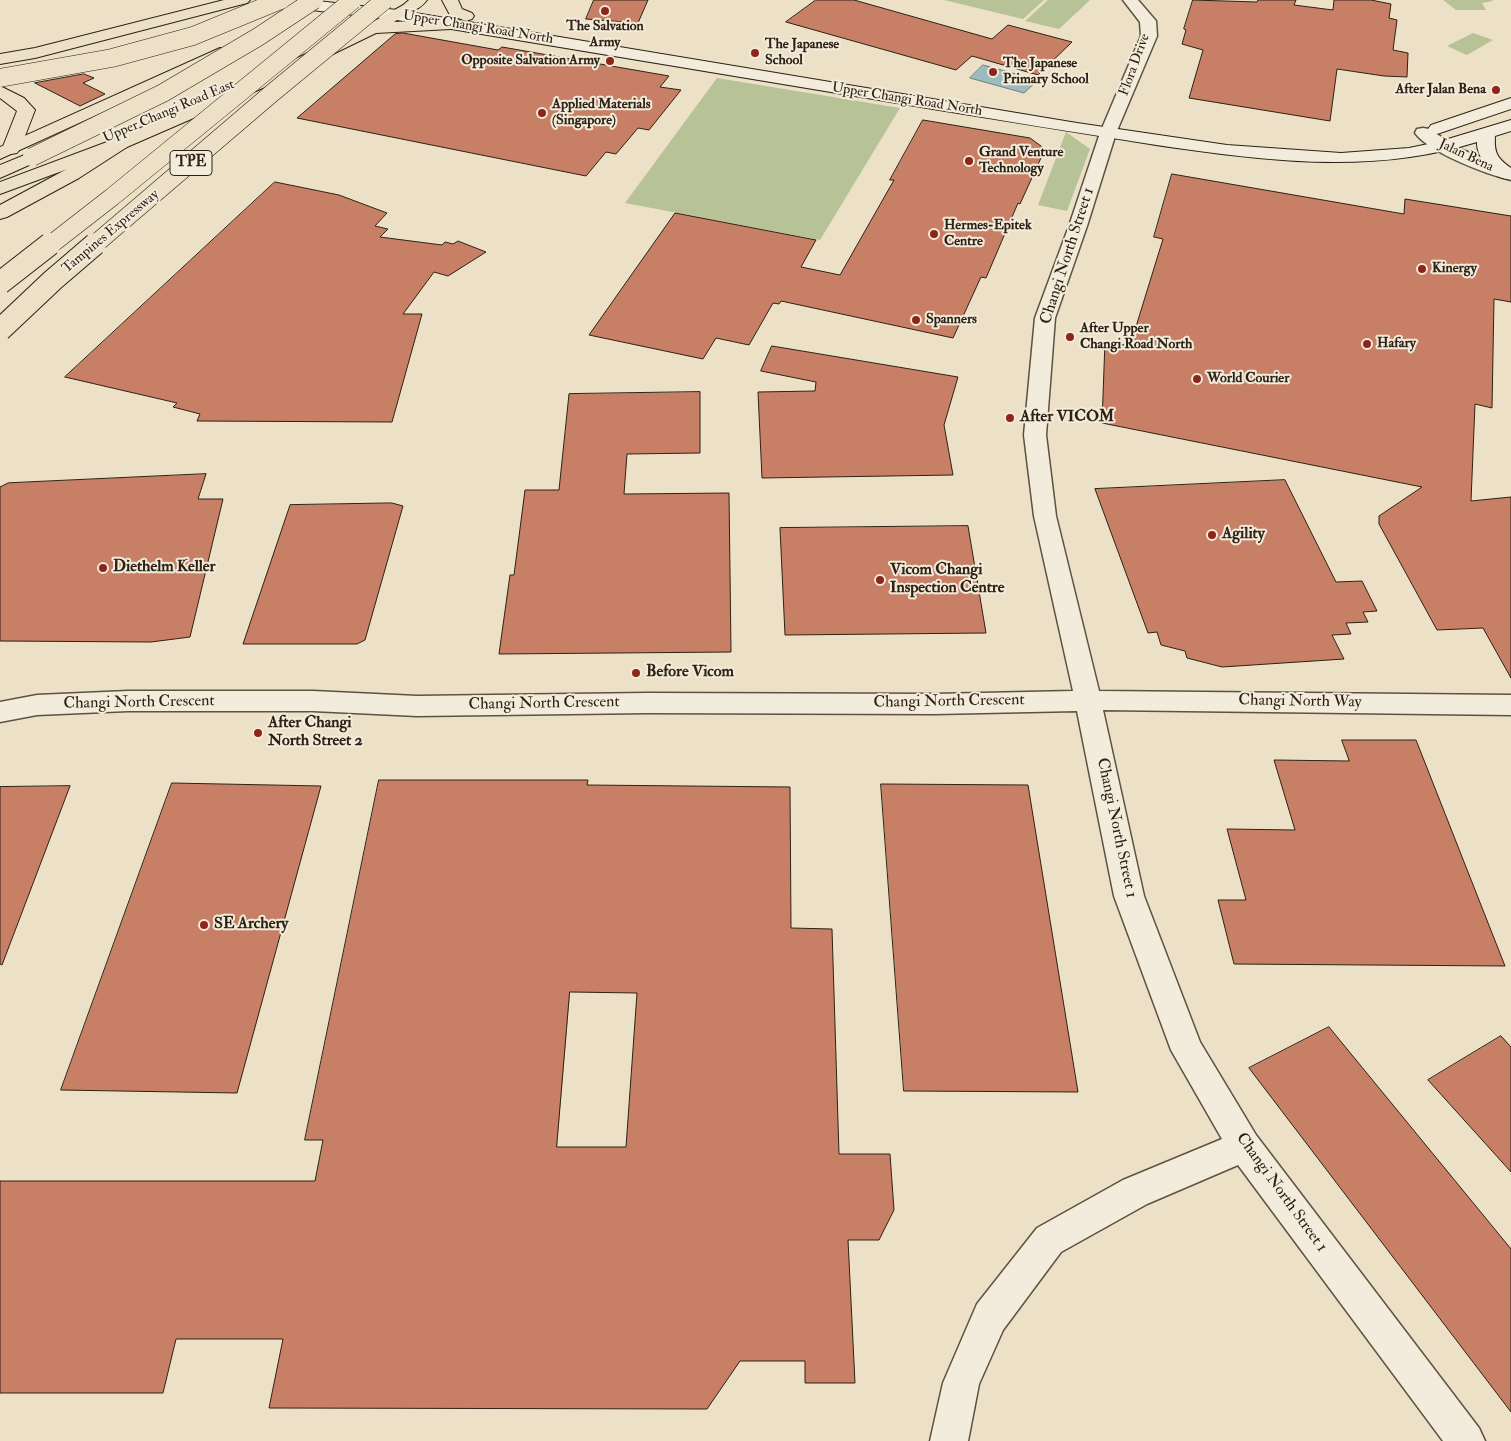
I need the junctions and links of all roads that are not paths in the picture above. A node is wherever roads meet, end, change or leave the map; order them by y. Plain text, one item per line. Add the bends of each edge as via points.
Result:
1 (242, 0) edge
2 (281, 0) edge
3 (353, 0) edge
4 (365, 0) edge
5 (385, 0) edge
6 (450, 0) edge
7 (1130, 0) edge
8 (309, 1) edge
9 (408, 7) edge
10 (466, 16) junction
11 (451, 24) junction
12 (373, 28) junction
13 (336, 46) junction
14 (0, 59) edge
15 (0, 78) edge
16 (0, 91) edge
17 (1511, 103) edge
18 (1511, 126) edge
19 (1112, 127) junction
20 (1486, 134) junction
21 (1411, 135) junction
22 (120, 143) junction
23 (1442, 147) junction
24 (6, 151) edge
25 (1509, 174) edge
26 (2, 182) edge
27 (0, 213) edge
28 (0, 284) edge
29 (0, 330) edge
30 (1088, 700) junction
31 (1511, 705) edge
32 (0, 712) edge
33 (1244, 1146) junction
34 (949, 1441) edge
35 (1466, 1441) edge

1 - 14 main road
2 - 15 main road, bridge via 193,36 112,58
3 - 28 main road, Tampines Expressway / TPE, bridge via 128,185
4 - 9 street, Upper Changi Road North
5 - 29 main road, Tampines Expressway / TPE, bridge via 53,280
6 - 10 main road via 456,12
7 - 19 street, Flora Drive via 1148,21 1149,36
8 - 9 street, Upper Changi Road North
8 - 24 main road, Upper Changi Road East via 231,48
8 - 26 main road, bridge via 258,38 164,93 32,157
9 - 10 street, Upper Changi Road North
9 - 11 street, Upper Changi Road North
9 - 12 main road, Upper Changi Road East
10 - 19 street, Upper Changi Road North
11 - 12 main road
11 - 19 street, Upper Changi Road North
12 - 13 main road, Upper Changi Road East
13 - 22 main road, Upper Changi Road East
13 - 26 main road, Upper Changi Road East via 311,52
16 - 24 main road via 26,110
17 - 21 street, Upper Changi Road North
18 - 20 street, Upper Changi Road North
19 - 21 street, Upper Changi Road North via 1283,141 1344,142
19 - 23 street, Upper Changi Road North via 1228,150 1334,158 1409,153
19 - 30 street, Changi North Street 1 via 1045,318 1035,435 1045,516
20 - 23 street, Upper Changi Road North
20 - 25 street via 1484,150 1496,165
21 - 23 street, Jalan Bena
22 - 26 main road, Upper Changi Road East
22 - 27 main road via 72,174
23 - 25 street, Jalan Bena
30 - 31 street, Changi North Way
30 - 32 street, Changi North Crescent via 935,704 417,706 313,701 128,701 37,705
30 - 33 street, Changi North Street 1 via 1129,896 1187,1050
33 - 34 street via 1135,1192 1049,1240 990,1317 961,1383
33 - 35 street, Changi North Street 1

